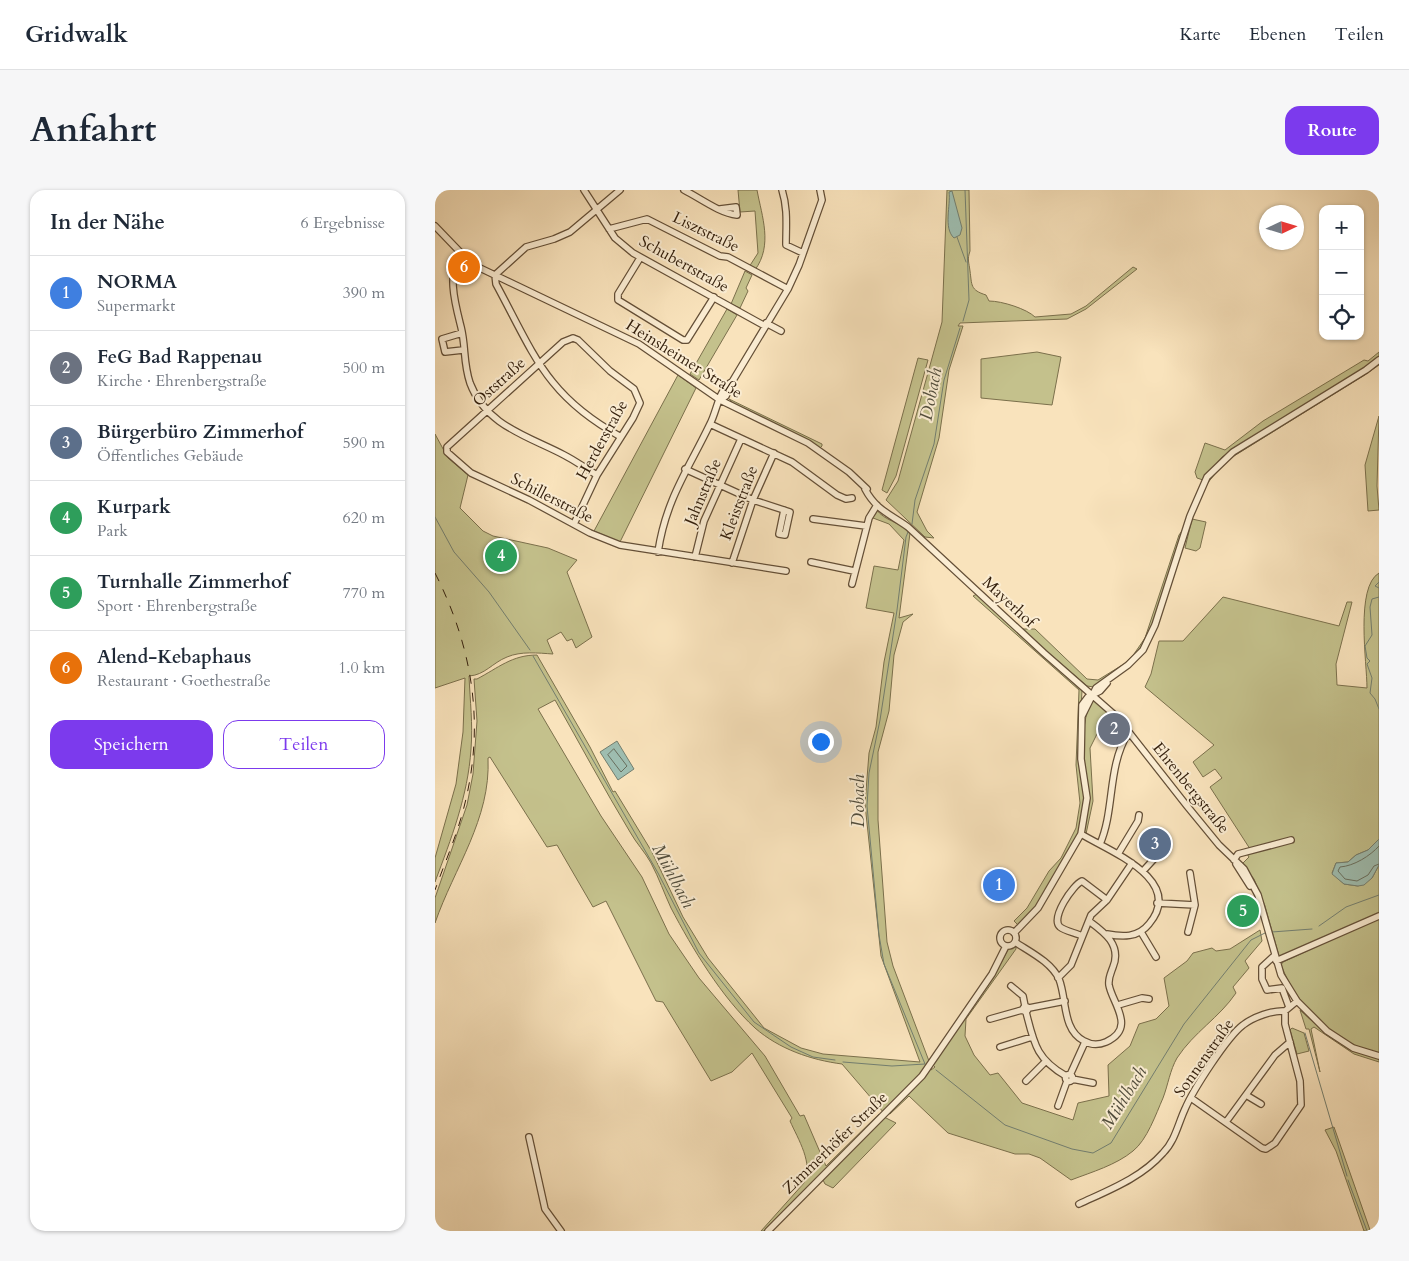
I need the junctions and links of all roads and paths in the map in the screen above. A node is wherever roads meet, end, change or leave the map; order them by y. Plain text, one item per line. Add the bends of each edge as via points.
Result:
1 (584, 190) edge
2 (619, 190) edge
3 (683, 190) edge
4 (782, 190) edge
5 (820, 190) edge
6 (720, 209) dead end
7 (597, 210) junction
8 (435, 226) edge
9 (609, 229) junction
10 (460, 252) junction
11 (803, 253) junction
12 (640, 258) junction
13 (495, 275) junction
14 (788, 289) junction
15 (714, 297) junction
16 (766, 324) junction
17 (781, 332) dead end
18 (462, 334) junction
19 (571, 338) joint
20 (463, 350) junction
21 (1379, 360) edge
22 (539, 365) junction
23 (720, 400) junction
24 (487, 411) junction
25 (710, 424) junction
26 (621, 437) junction
27 (741, 439) junction
28 (445, 448) joint
29 (774, 453) junction
30 (685, 469) junction
31 (597, 475) junction
32 (719, 485) junction
33 (852, 498) dead end
34 (753, 500) junction
35 (877, 506) junction
36 (787, 511) dead end
37 (813, 519) dead end
38 (574, 524) junction
39 (866, 526) junction
40 (908, 527) joint
41 (658, 552) junction
42 (695, 557) junction
43 (811, 562) dead end
44 (732, 563) junction
45 (786, 571) dead end
46 (854, 571) junction
47 (852, 584) dead end
48 (1092, 694) junction
49 (1128, 733) junction
50 (1139, 815) dead end
51 (1081, 834) junction
52 (1291, 840) dead end
53 (1100, 844) junction
54 (1165, 847) dead end
55 (1118, 854) junction
56 (1234, 860) junction
57 (1132, 863) junction
58 (1143, 871) junction
59 (1190, 873) dead end
60 (1107, 900) junction
61 (1157, 903) junction
62 (1195, 905) junction
63 (1379, 916) edge
64 (1089, 921) junction
65 (1141, 932) junction
66 (1188, 932) dead end
67 (1014, 933) junction
68 (1107, 934) junction
69 (1082, 936) junction
70 (1119, 936) junction
71 (1015, 942) junction
72 (1006, 946) junction
73 (1115, 947) junction
74 (1156, 957) dead end
75 (1275, 958) junction
76 (1058, 978) junction
77 (1011, 986) dead end
78 (1149, 999) dead end
79 (1065, 1001) junction
80 (1297, 1001) junction
81 (1118, 1005) junction
82 (1025, 1009) junction
83 (1287, 1009) junction
84 (990, 1019) dead end
85 (1032, 1037) junction
86 (1085, 1042) junction
87 (1291, 1042) junction
88 (1000, 1047) dead end
89 (1379, 1056) edge
90 (1045, 1062) junction
91 (1069, 1078) junction
92 (1026, 1081) dead end
93 (1093, 1083) dead end
94 (1246, 1095) junction
95 (1191, 1098) junction
96 (1261, 1104) dead end
97 (1058, 1106) dead end
98 (1226, 1122) junction
99 (529, 1138) dead end
100 (1079, 1204) dead end
101 (561, 1231) edge
102 (768, 1231) edge

1 - 7 street, Schubertstraße
2 - 7 street
3 - 6 street
4 - 11 street via 787,204 786,245
5 - 11 street via 823,200
7 - 9 street, Schubertstraße
7 - 13 street via 564,235 526,247
8 - 10 street, Heinsheimer Straße
9 - 12 street, Schubertstraße
9 - 14 street, Lisztstraße via 647,219
10 - 13 street, Heinsheimer Straße
10 - 18 street via 453,287
11 - 14 street
12 - 15 street, Schubertstraße
12 - 15 street via 618,294 618,300 683,340 687,340
13 - 22 street via 496,284
13 - 23 street, Heinsheimer Straße via 639,344
14 - 16 street
15 - 16 street, Schubertstraße
16 - 17 street, Schubertstraße
16 - 23 street via 732,382 721,393
18 - 20 street
18 - 20 street via 442,339 445,352
19 - 22 street, Oststraße
19 - 26 street, Herderstraße via 578,340 638,394 639,408
20 - 24 street via 472,387
21 - 48 street via 1218,464 1197,495 1143,650 1100,691
22 - 24 street, Oststraße
22 - 26 street via 568,401 595,423
23 - 25 street
23 - 35 street, Heinsheimer Straße via 808,443 849,472 874,497
24 - 28 street, Oststraße
24 - 31 street via 525,438 564,455
25 - 27 street
25 - 30 street
26 - 31 street, Herderstraße
27 - 29 street
27 - 32 street, Jahnstraße
28 - 38 street, Schillerstraße via 471,473
29 - 33 street via 837,495
29 - 34 street, Kleiststraße
30 - 32 street
30 - 41 street via 668,506
31 - 38 street, Herderstraße
32 - 34 street
32 - 42 street, Jahnstraße via 704,522
34 - 36 street
34 - 44 street, Kleiststraße
35 - 39 street
35 - 40 street, Heinsheimer Straße
37 - 39 street
38 - 41 street, Schillerstraße via 620,545
39 - 46 street
40 - 48 street, Mayerhof
41 - 42 street, Schillerstraße
42 - 44 street, Schillerstraße
43 - 46 street
44 - 45 street, Schillerstraße
46 - 47 street
48 - 49 street, Ehrenbergstraße via 1117,717
48 - 51 street via 1085,699 1082,716 1081,758 1087,798
49 - 53 street via 1111,785 1107,829
49 - 56 street, Ehrenbergstraße
50 - 55 street
51 - 53 street
51 - 67 street via 1038,908
52 - 56 street via 1238,854
53 - 55 street
54 - 58 street
55 - 57 street
56 - 75 street, Ehrenbergstraße via 1245,869 1254,884
57 - 58 street
57 - 60 street
58 - 61 street via 1155,888
59 - 62 street
60 - 64 street
60 - 69 street via 1082,881 1066,900 1057,914 1057,921 1060,927
61 - 62 street
61 - 65 street via 1154,918
62 - 66 street
63 - 75 street
64 - 68 street
64 - 69 street
65 - 70 street
65 - 74 street
67 - 71 street
67 - 72 street via 1007,931 1001,935
68 - 70 street
68 - 73 street
69 - 76 street via 1071,965
70 - 73 street
71 - 72 street
71 - 76 street via 1048,965
72 - 102 street, Zimmerhöfer Straße via 992,974 922,1076
73 - 81 street via 1108,982
75 - 80 street, Ehrenbergstraße
75 - 83 street via 1262,967 1262,979 1267,990 1282,988
76 - 79 street
77 - 82 street via 1021,994
78 - 81 street
79 - 82 street
79 - 86 street via 1071,1028
80 - 83 street, Sonnenstraße
80 - 89 street, Ehrenbergstraße via 1318,1023 1353,1048
81 - 86 street via 1121,1023 1113,1036 1103,1043
82 - 84 street
82 - 85 street
83 - 87 street via 1285,1024
83 - 95 street, Sonnenstraße via 1243,1024
85 - 88 street
85 - 90 street
86 - 91 street
87 - 94 street via 1275,1055
87 - 98 street via 1300,1081 1301,1105 1275,1143 1262,1148
90 - 91 street
90 - 92 street
91 - 93 street
91 - 97 street
94 - 96 street
94 - 98 street
95 - 98 street
95 - 100 street, Sonnenstraße via 1174,1137 1155,1161 1131,1179
99 - 101 street via 545,1209

